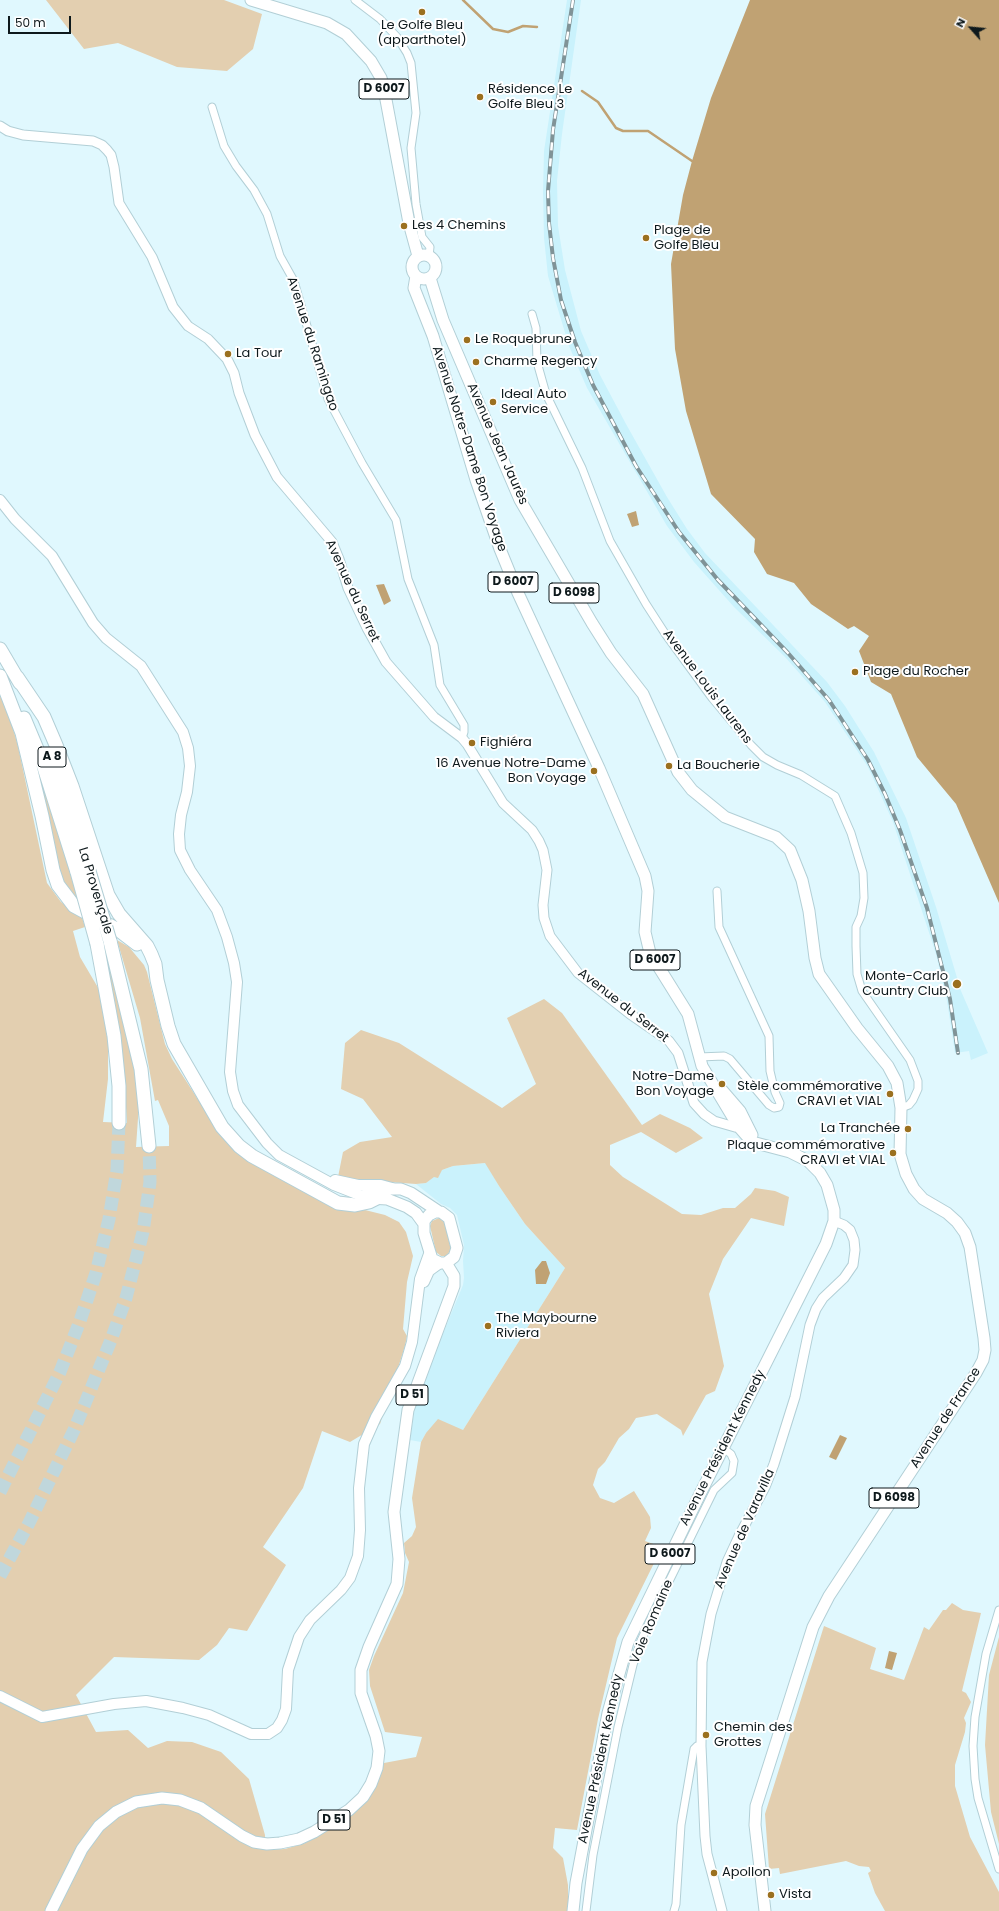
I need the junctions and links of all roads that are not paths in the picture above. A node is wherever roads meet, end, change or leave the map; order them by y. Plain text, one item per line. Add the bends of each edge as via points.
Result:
1 (251, 0) edge
2 (354, 0) edge
3 (212, 107) dead end
4 (0, 126) edge
5 (424, 256) junction
6 (416, 276) junction
7 (430, 278) junction
8 (532, 314) dead end
9 (0, 500) edge
10 (0, 649) edge
11 (0, 672) edge
12 (0, 676) edge
13 (17, 677) junction
14 (462, 738) junction
15 (83, 871) junction
16 (717, 891) dead end
17 (104, 943) junction
18 (157, 980) junction
19 (699, 1057) junction
20 (901, 1108) junction
21 (739, 1120) junction
22 (119, 1122) tunnel mouth
23 (761, 1145) joint
24 (149, 1146) tunnel mouth
25 (320, 1176) junction
26 (394, 1188) junction
27 (362, 1196) junction
28 (327, 1197) junction
29 (377, 1198) junction
30 (438, 1211) junction
31 (834, 1221) junction
32 (424, 1224) junction
33 (429, 1254) junction
34 (456, 1254) junction
35 (443, 1263) junction
36 (420, 1292) junction
37 (448, 1305) junction
38 (723, 1448) junction
39 (999, 1610) edge
40 (0, 1696) edge
41 (701, 1746) junction
42 (999, 1869) edge
43 (51, 1911) edge
44 (574, 1911) edge
45 (586, 1911) edge
46 (674, 1911) edge
47 (722, 1911) edge
48 (764, 1911) edge

1 - 5 main road, D 6007 via 332,26 354,41 372,61 381,78 387,100 409,223
2 - 5 street via 380,19 397,37 411,63 416,113 411,148 416,204 422,237 430,247
3 - 14 street, Avenue du Ramingao via 224,146 267,214 280,256 294,281 328,399 396,520 408,579 434,645 440,686 464,726
4 - 14 street, Avenue du Serret via 23,135 92,141 102,145 111,155 119,203 152,257 173,307 188,326 208,339 227,359 259,442 277,477 332,542 348,588 386,662 434,717
5 - 6 main road via 414,260 412,266
5 - 7 main road via 433,258 436,266 434,275
6 - 7 main road
6 - 19 main road, Avenue Notre-Dame Bon Voyage / D 6007 via 414,288 433,336 476,480 500,549 639,859 647,883 645,923 650,953 688,1014
7 - 20 main road, Avenue Jean Jaurès / D 6098 via 443,320 520,500 611,653 643,694 672,760 686,783 725,817 776,837 790,850 804,888 819,974 837,1002 893,1075 897,1083
8 - 20 street, Avenue Louis Laurens via 536,328 537,362 546,394 582,468 610,541 653,614 712,698 763,757 801,775 835,796 851,833 863,873 864,898 856,927 857,974 862,991 910,1060 918,1081 918,1089 910,1105
9 - 25 main road via 14,519 52,556 101,633 140,666 183,732 190,766 181,815 180,850 217,910 227,937 237,982 230,1062 233,1091 242,1112 273,1150 290,1162
10 - 13 highway, La Provençale / A 8
11 - 15 highway, La Provençale / A 8 via 24,716
12 - 18 highway via 24,740 58,885 74,906 136,943 144,953
13 - 15 highway, La Provençale / A 8 via 47,743
13 - 18 highway via 44,717 56,745 108,895 119,914 147,946 155,964
14 - 21 street, Avenue du Serret via 503,803 539,840 547,870 543,905 550,936 578,973 669,1041 678,1053 694,1103 704,1114 714,1121
15 - 17 highway, La Provençale / A 8, bridge
16 - 19 street via 719,927 769,1036 770,1071 779,1107 769,1105 730,1059 724,1056
17 - 22 highway, La Provençale / A 8 via 114,1036
17 - 24 highway, La Provençale / A 8 via 141,1069
18 - 28 highway via 174,1044 222,1127 252,1156
19 - 21 main road, Avenue Notre-Dame Bon Voyage / D 6007 via 712,1082
20 - 48 main road, Avenue de France / D 6098 via 900,1154 906,1174 923,1199 957,1222 968,1240 985,1350 976,1373 839,1580 813,1627 756,1806 755,1826
21 - 23 main road, Avenue Notre-Dame Bon Voyage / D 6007
23 - 31 main road, Avenue Président Kennedy / D 6007 via 790,1152 808,1161 820,1173 833,1200
25 - 26 main road via 351,1184
25 - 27 main road via 334,1185
26 - 27 main road
26 - 30 main road via 411,1193
27 - 28 highway via 347,1199
27 - 29 main road
28 - 29 highway via 338,1203 350,1205
29 - 32 main road via 407,1207 416,1213
30 - 32 main road via 429,1215
30 - 34 main road via 444,1213 451,1222
31 - 38 main road, Avenue Président Kennedy / D 6007 via 826,1244
31 - 41 street, Avenue de Varavilla via 850,1230 855,1250 852,1265 844,1278 823,1298 816,1309 805,1346 795,1397 774,1464 740,1534 718,1589 702,1662
32 - 33 main road
33 - 35 main road via 432,1259
33 - 36 main road via 420,1279
34 - 35 main road via 452,1260
34 - 37 main road, D 51 via 459,1281 454,1298
35 - 36 main road via 430,1271
35 - 37 main road, D 51 via 455,1280
36 - 40 main road via 412,1342 405,1366 364,1444 359,1488 358,1556 350,1578 342,1590 310,1620 300,1637 288,1670 286,1709 277,1728 265,1735 251,1734 209,1714 146,1701 42,1717
37 - 43 main road, D 51 via 408,1410 394,1512 399,1559 398,1577 394,1593 361,1670 361,1693 379,1751 377,1768 363,1797 349,1810 314,1832 299,1839 267,1844 254,1842 242,1836 201,1808 180,1800 162,1798 136,1802 116,1812 99,1826 82,1849
38 - 44 main road, Avenue Président Kennedy / D 6007 via 628,1642 608,1713 576,1883
38 - 45 street, Voie Romaine via 731,1454 734,1461 732,1473 714,1490 653,1614 633,1665 593,1855
39 - 42 street via 986,1654 975,1717 973,1746 978,1798
41 - 46 street via 694,1749 681,1825
41 - 47 street, Avenue de Varavilla via 707,1854

